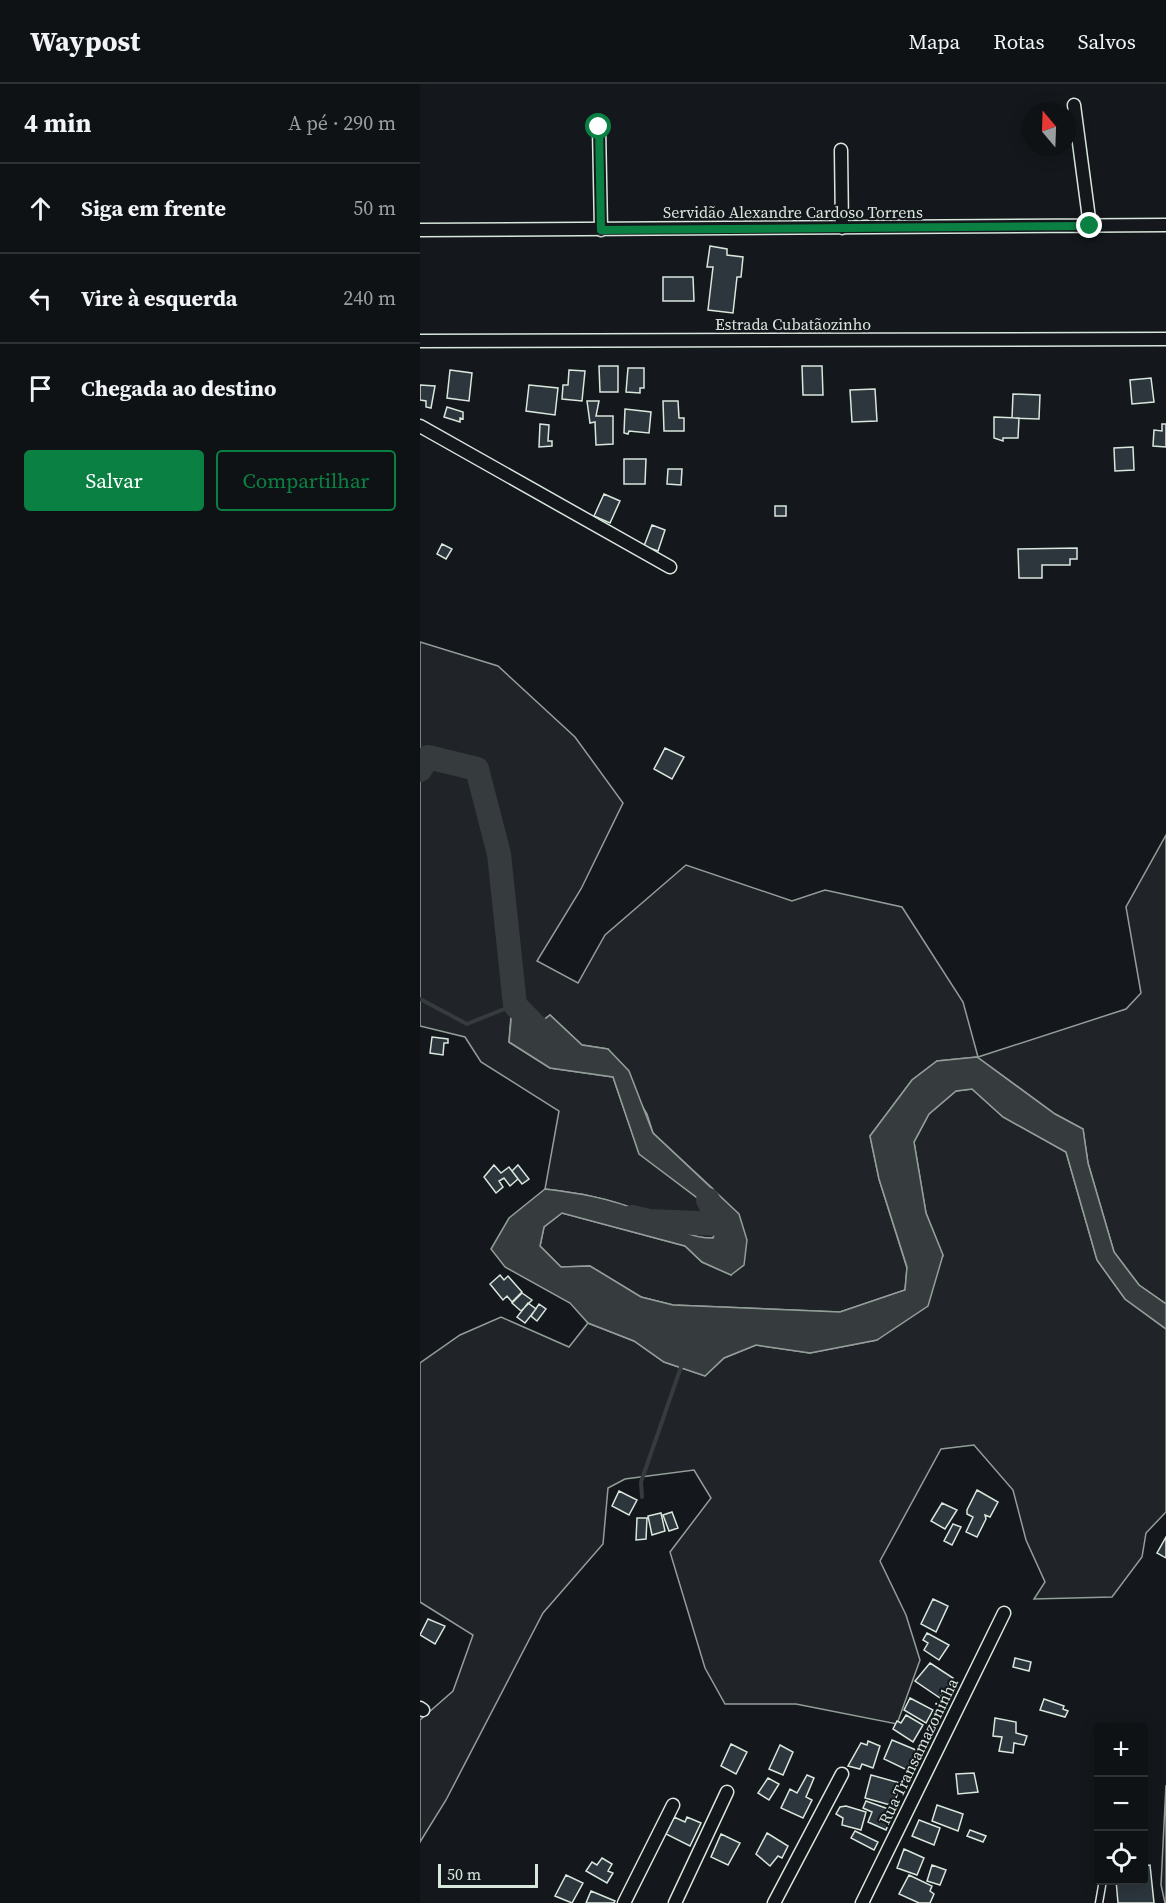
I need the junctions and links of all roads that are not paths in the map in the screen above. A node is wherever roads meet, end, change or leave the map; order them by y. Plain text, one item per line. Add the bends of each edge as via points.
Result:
1 (1076, 120) edge
2 (599, 127) dead end
3 (841, 150) dead end
4 (1166, 225) edge
5 (1090, 226) junction
6 (842, 228) junction
7 (420, 230) edge
8 (601, 230) junction
9 (1166, 339) edge
10 (420, 341) edge
11 (420, 426) edge
12 (670, 567) dead end
13 (1004, 1613) dead end
14 (842, 1774) dead end
15 (727, 1792) dead end
16 (673, 1805) dead end
17 (1102, 1885) edge
18 (624, 1903) edge
19 (675, 1903) edge
20 (774, 1903) edge
21 (862, 1903) edge
22 (1099, 1903) edge

1 - 5 street
2 - 8 street
3 - 6 street
4 - 5 street, Servidão Alexandre Cardoso Torrens
5 - 6 street, Servidão Alexandre Cardoso Torrens
6 - 8 street, Servidão Alexandre Cardoso Torrens
7 - 8 street, Servidão Alexandre Cardoso Torrens
9 - 10 street, Estrada Cubatãozinho
11 - 12 street
13 - 21 street, Rua Transamazoninha
14 - 20 street
15 - 19 street
16 - 18 street
17 - 22 lane

